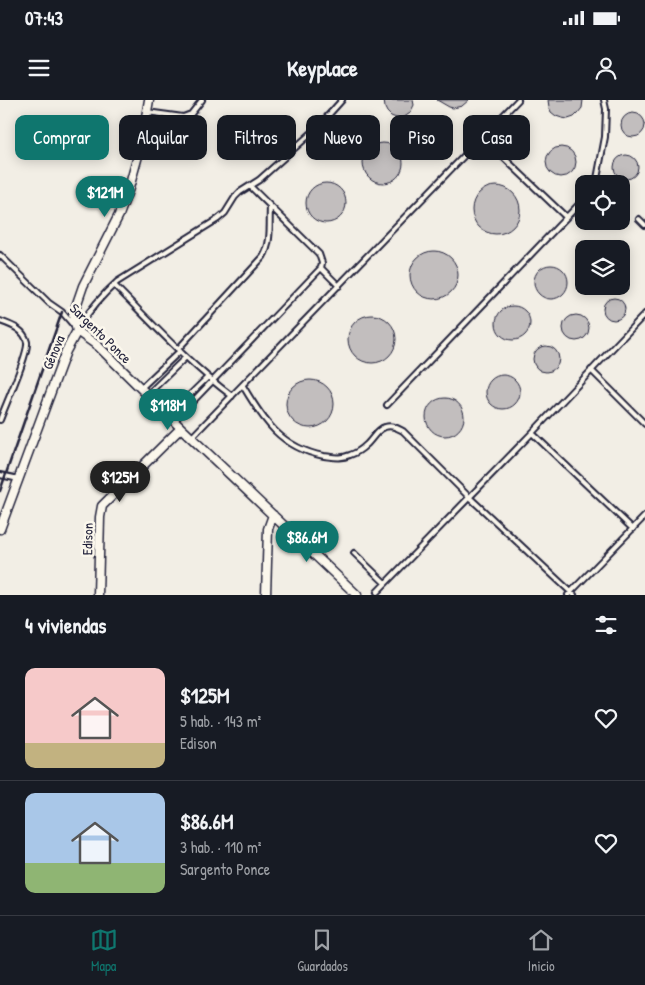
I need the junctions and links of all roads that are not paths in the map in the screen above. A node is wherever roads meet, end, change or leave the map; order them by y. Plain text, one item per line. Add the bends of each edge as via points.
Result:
1 (150, 100) edge
2 (202, 100) edge
3 (342, 100) edge
4 (518, 100) edge
5 (604, 100) edge
6 (147, 112) junction
7 (503, 115) edge
8 (463, 157) edge
9 (506, 160) edge
10 (598, 175) edge
11 (250, 186) junction
12 (270, 205) junction
13 (575, 208) edge
14 (566, 217) junction
15 (639, 219) dead end
16 (645, 225) edge
17 (0, 255) edge
18 (321, 268) junction
19 (114, 284) junction
20 (339, 286) junction
21 (645, 314) edge
22 (0, 322) edge
23 (76, 331) junction
24 (179, 350) junction
25 (186, 357) junction
26 (590, 370) junction
27 (208, 377) junction
28 (213, 382) junction
29 (243, 386) junction
30 (141, 388) junction
31 (147, 395) junction
32 (232, 396) junction
33 (387, 406) dead end
34 (171, 418) junction
35 (0, 420) edge
36 (645, 424) edge
37 (181, 428) junction
38 (532, 433) junction
39 (192, 438) junction
40 (0, 475) edge
41 (18, 479) junction
42 (469, 497) junction
43 (273, 515) junction
44 (645, 516) edge
45 (0, 529) edge
46 (633, 529) junction
47 (354, 553) dead end
48 (385, 583) junction
49 (377, 592) dead end
50 (571, 594) edge
51 (98, 595) edge
52 (266, 595) edge
53 (357, 595) edge

1 - 6 street, Génova
2 - 6 lane via 188,116
3 - 11 lane via 316,129
4 - 7 lane
5 - 10 lane via 605,138
6 - 23 street, Génova via 129,188 75,310
8 - 20 lane
9 - 14 lane
11 - 12 lane
11 - 19 lane via 235,197 218,219
12 - 18 lane via 319,254
12 - 24 lane via 269,241 263,257
13 - 14 lane
14 - 33 lane
15 - 16 lane
17 - 23 lane, Sargento Ponce via 62,312
18 - 20 lane
18 - 28 lane
19 - 23 lane
19 - 24 lane
20 - 29 lane
21 - 26 lane
22 - 35 lane via 19,329 27,342 25,356
23 - 30 street, Sargento Ponce via 98,346
23 - 41 street, Génova
24 - 25 lane
24 - 30 lane
25 - 27 lane
25 - 31 lane
26 - 36 lane
26 - 38 lane
27 - 28 lane
27 - 34 lane
28 - 32 lane
28 - 34 lane
29 - 32 lane
29 - 42 lane via 270,426 299,448 334,458 348,456 367,445 381,429 392,426 407,434
30 - 31 street, Sargento Ponce
31 - 34 street, Sargento Ponce
32 - 39 lane
34 - 37 street, Sargento Ponce
37 - 39 street, Sargento Ponce
37 - 51 street, Edison via 102,506
38 - 42 lane
38 - 46 lane
39 - 43 street, Sargento Ponce
40 - 41 lane
41 - 45 street, Génova
42 - 48 lane
42 - 50 lane
43 - 52 street via 268,529
43 - 53 street, Sargento Ponce
44 - 46 lane
46 - 50 lane
47 - 48 lane
48 - 49 lane

